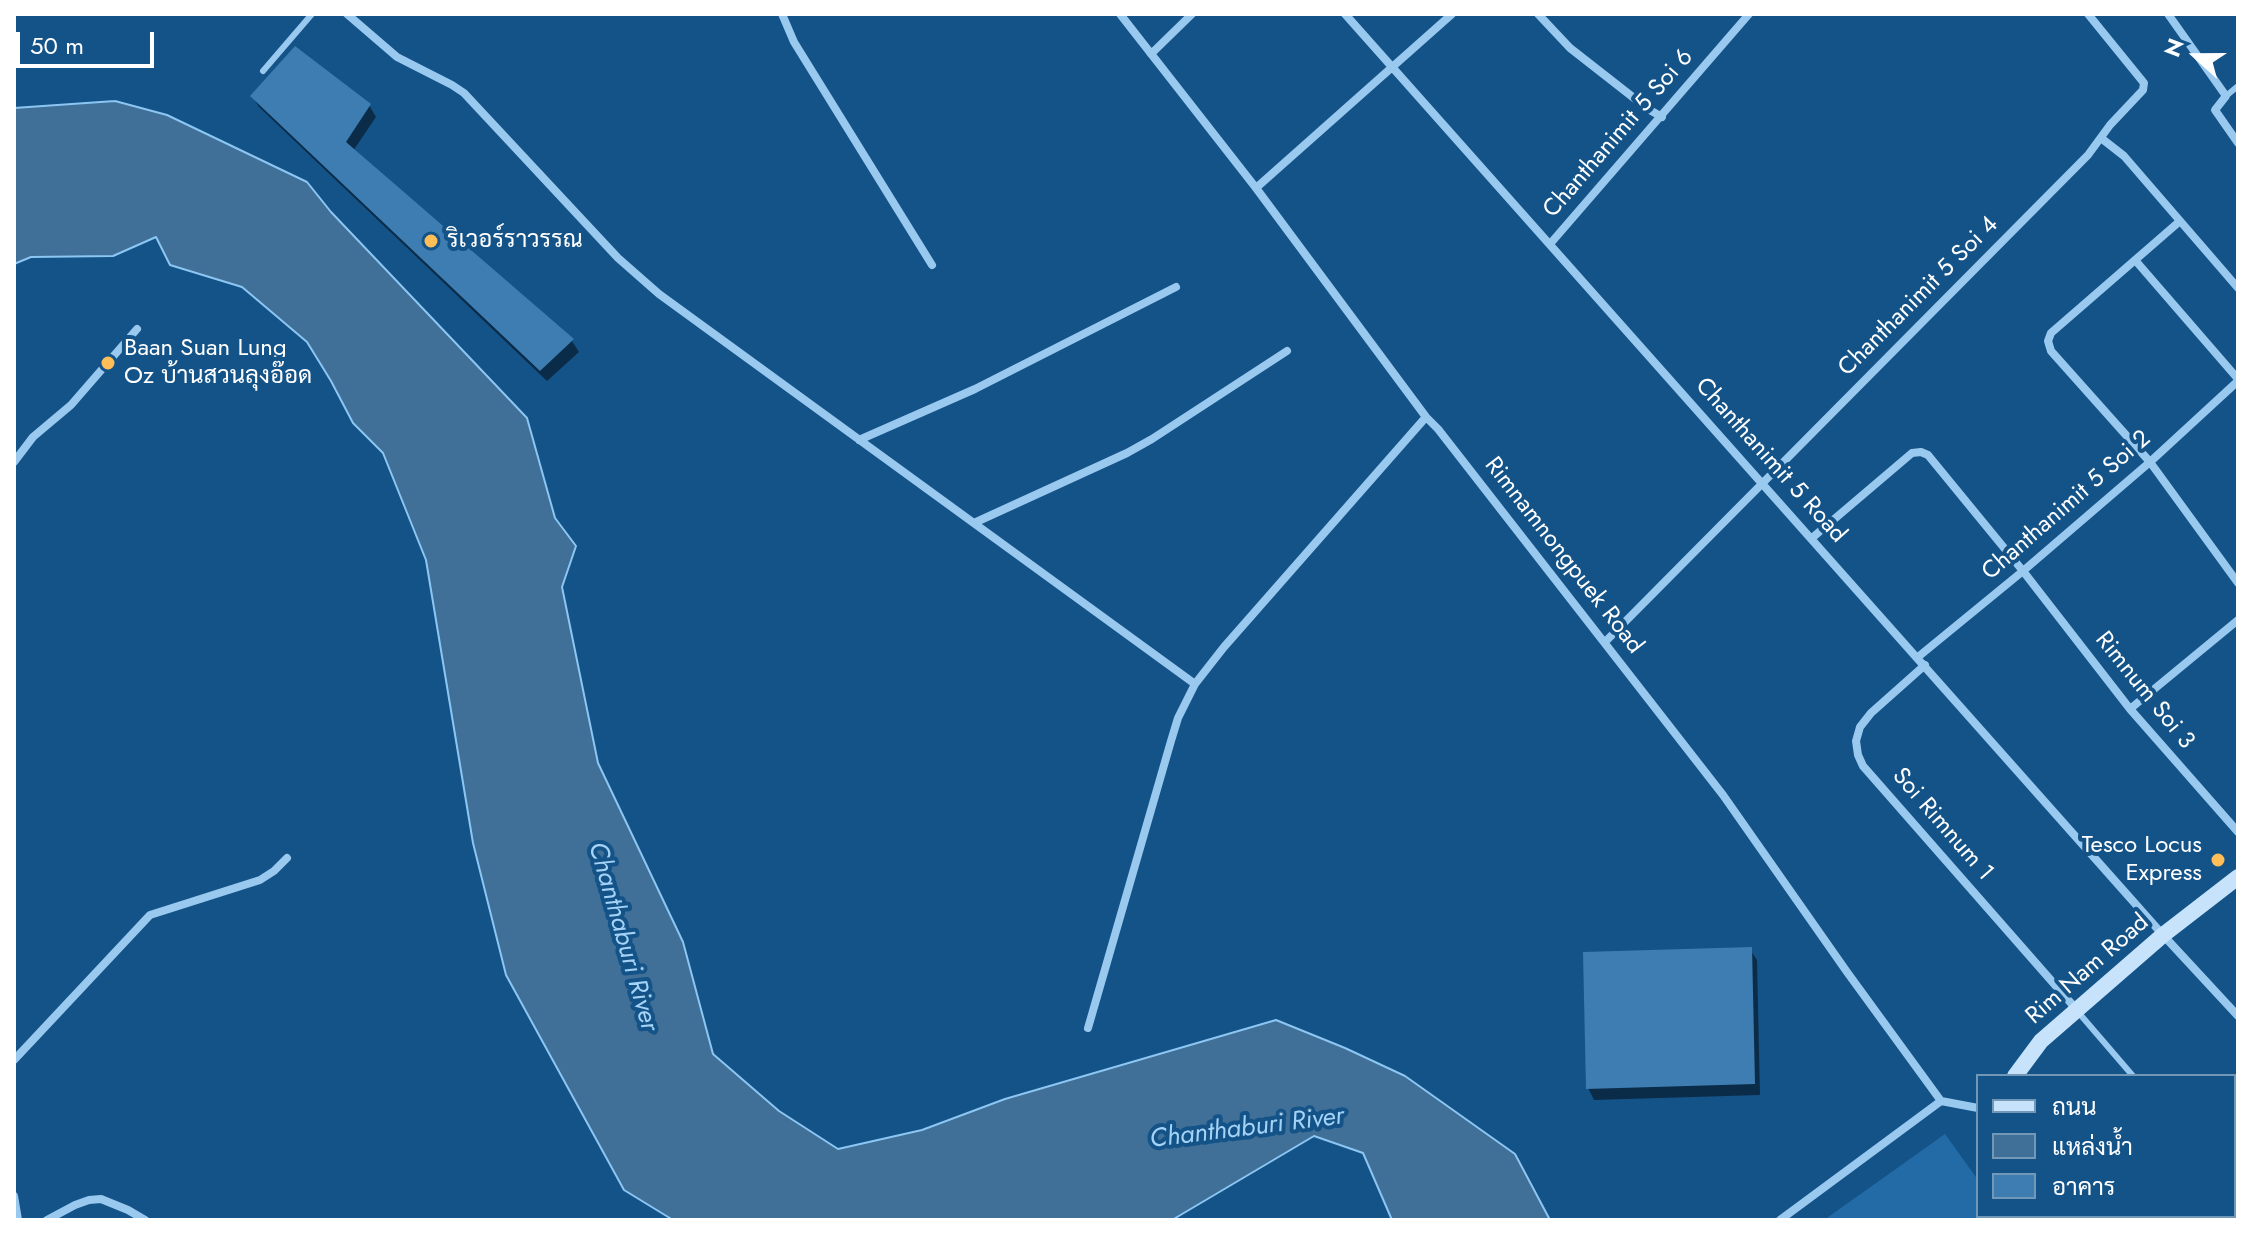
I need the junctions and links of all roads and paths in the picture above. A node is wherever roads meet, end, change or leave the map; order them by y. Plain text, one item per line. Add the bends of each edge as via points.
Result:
1 (312, 14) edge
2 (347, 14) edge
3 (782, 14) edge
4 (1120, 14) edge
5 (1192, 14) edge
6 (1345, 14) edge
7 (1452, 14) edge
8 (1538, 14) edge
9 (1749, 14) edge
10 (2088, 14) edge
11 (2168, 14) edge
12 (1151, 54) junction
13 (1393, 67) junction
14 (263, 71) dead end
15 (2238, 86) edge
16 (2226, 96) junction
17 (1662, 117) junction
18 (2101, 138) junction
19 (2238, 143) edge
20 (1256, 188) junction
21 (2180, 221) junction
22 (1550, 244) junction
23 (2135, 260) junction
24 (932, 265) dead end
25 (1176, 287) dead end
26 (2238, 288) edge
27 (137, 329) dead end
28 (1287, 351) dead end
29 (2238, 380) edge
30 (1426, 417) junction
31 (859, 440) junction
32 (14, 462) edge
33 (2150, 462) junction
34 (1763, 483) junction
35 (974, 523) junction
36 (1812, 538) junction
37 (2023, 571) junction
38 (2238, 583) edge
39 (2238, 620) edge
40 (1605, 642) junction
41 (1918, 657) junction
42 (1925, 665) junction
43 (1195, 684) junction
44 (2130, 709) junction
45 (2238, 832) edge
46 (287, 858) dead end
47 (2238, 877) edge
48 (2163, 935) junction
49 (2077, 1010) junction
50 (2238, 1016) edge
51 (1088, 1028) dead end
52 (14, 1060) edge
53 (2016, 1074) edge
54 (2131, 1074) edge
55 (1941, 1101) junction
56 (1976, 1108) edge
57 (14, 1196) edge
58 (18, 1220) edge
59 (47, 1220) edge
60 (145, 1220) edge
61 (1780, 1220) edge

1 - 14 lane
2 - 31 street via 397,57 464,93 618,258 659,294
3 - 24 street via 794,42
4 - 12 street, Rimnamnongpuek Road
5 - 12 street
6 - 13 street, Chanthanimit 5 Road
7 - 13 street
8 - 17 street via 1570,48
9 - 17 street, Chanthanimit 5 Soi 6
10 - 18 street, Chanthanimit 5 Soi 4 via 2145,84
11 - 16 street
12 - 20 street, Rimnamnongpuek Road
13 - 20 street
13 - 22 street, Chanthanimit 5 Road
15 - 16 lane
16 - 19 street via 2215,110
17 - 22 street, Chanthanimit 5 Soi 6
18 - 21 street via 2124,156
18 - 34 street, Chanthanimit 5 Soi 4
20 - 30 street, Rimnamnongpuek Road
21 - 23 street
21 - 26 street
22 - 34 street, Chanthanimit 5 Road
23 - 29 street
23 - 33 street via 2048,341 2051,351
25 - 31 street via 975,389
27 - 32 street
28 - 35 street via 1127,453
29 - 33 street, Chanthanimit 5 Soi 2
30 - 40 street, Rimnamnongpuek Road
30 - 43 street
31 - 35 street
33 - 37 street, Chanthanimit 5 Soi 2
33 - 38 street
34 - 36 street, Chanthanimit 5 Road
34 - 40 street, Chanthanimit 5 Soi 4
35 - 43 street
36 - 37 street, Rimnum Soi 3 via 1912,453 1921,452
36 - 41 street, Chanthanimit 5 Road
37 - 41 street, Chanthanimit 5 Soi 2
37 - 44 street, Rimnum Soi 3
39 - 44 street
40 - 55 street, Rimnamnongpuek Road via 1723,795
41 - 42 street, Chanthanimit 5 Road
42 - 48 street, Chanthanimit 5 Road
42 - 49 street, Soi Rimnum 1 via 1860,727 1858,755
43 - 51 street via 1178,718
44 - 45 street, Rimnum Soi 3
46 - 52 street via 260,880 150,915
47 - 48 main road, Rim Nam Road
48 - 49 main road, Rim Nam Road
48 - 50 street, Chanthanimit 5 Road
49 - 53 main road, Rim Nam Road via 2041,1041
49 - 54 lane
55 - 56 street
55 - 61 street
57 - 58 street
59 - 60 street via 101,1199

